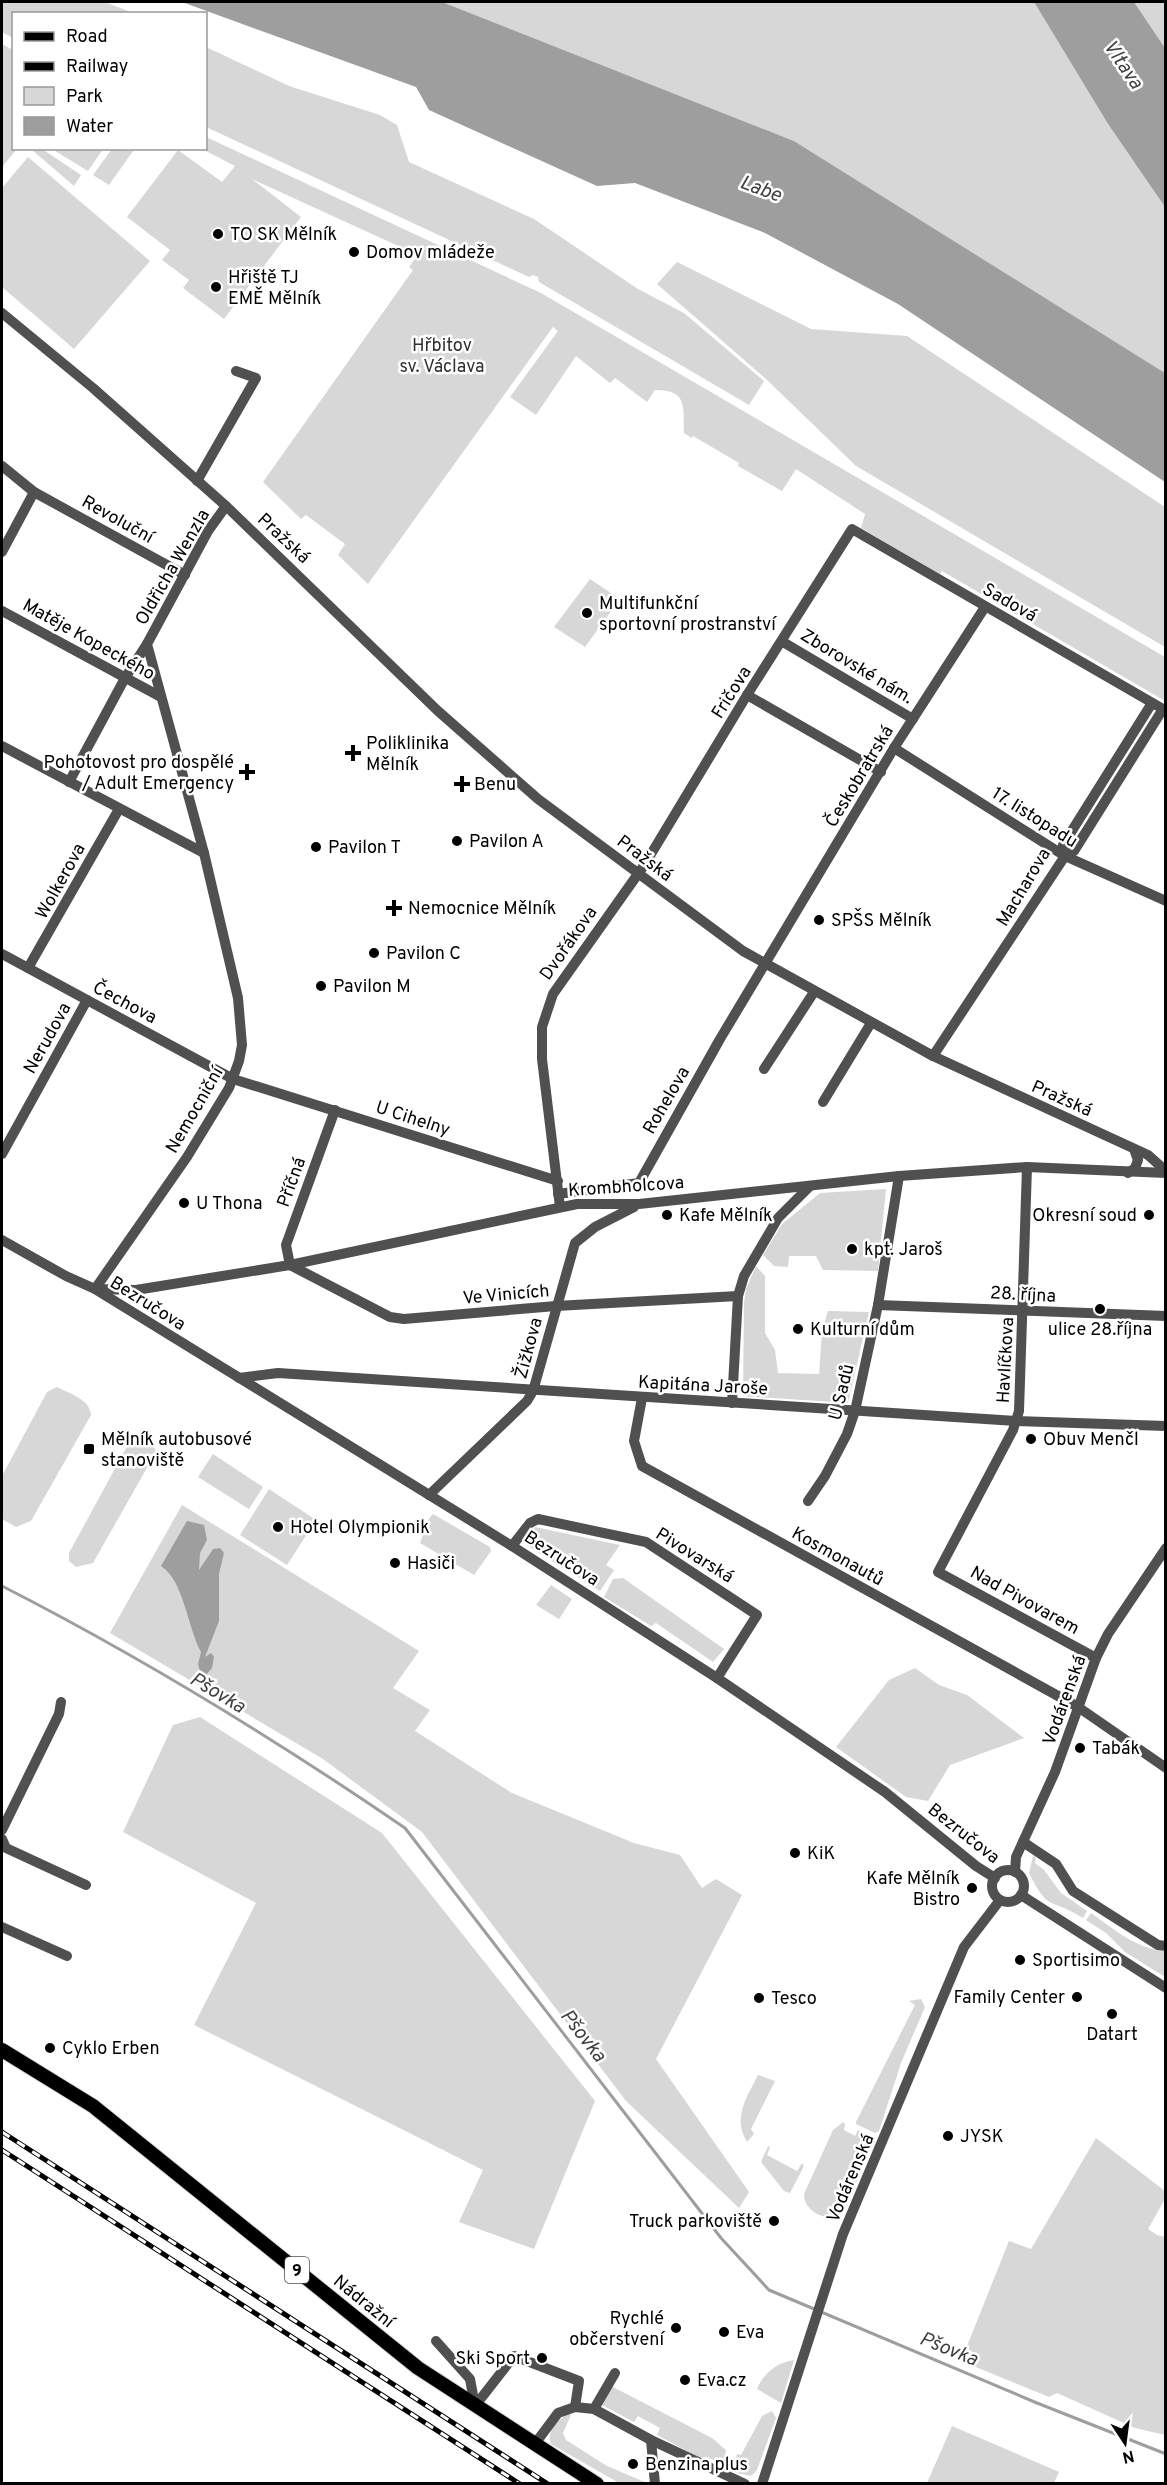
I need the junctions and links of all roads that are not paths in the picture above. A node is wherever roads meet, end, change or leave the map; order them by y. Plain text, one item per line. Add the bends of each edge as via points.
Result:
1 (2, 313) edge
2 (236, 371) dead end
3 (2, 466) edge
4 (197, 481) junction
5 (34, 492) junction
6 (226, 506) junction
7 (852, 529) joint
8 (2, 552) edge
9 (185, 575) junction
10 (985, 607) junction
11 (2, 611) edge
12 (783, 642) junction
13 (147, 644) junction
14 (125, 678) junction
15 (747, 695) junction
16 (161, 697) junction
17 (1152, 703) junction
18 (913, 719) junction
19 (2, 746) edge
20 (894, 748) junction
21 (881, 772) junction
22 (69, 782) junction
23 (119, 809) junction
24 (204, 853) junction
25 (1065, 856) junction
26 (638, 874) junction
27 (1166, 901) edge
28 (2, 954) edge
29 (765, 964) junction
30 (28, 968) junction
31 (814, 992) junction
32 (87, 1000) junction
33 (871, 1023) junction
34 (933, 1056) junction
35 (764, 1069) dead end
36 (234, 1079) junction
37 (823, 1102) dead end
38 (335, 1110) junction
39 (1134, 1149) junction
40 (2, 1154) edge
41 (1148, 1155) junction
42 (1166, 1161) edge
43 (1027, 1167) junction
44 (1166, 1172) edge
45 (1128, 1173) junction
46 (899, 1176) junction
47 (558, 1181) junction
48 (808, 1186) junction
49 (558, 1194) junction
50 (639, 1204) junction
51 (560, 1207) junction
52 (2, 1240) edge
53 (291, 1265) junction
54 (96, 1289) junction
55 (738, 1296) junction
56 (878, 1305) junction
57 (556, 1306) junction
58 (1024, 1311) junction
59 (1166, 1316) edge
60 (239, 1377) junction
61 (533, 1391) junction
62 (642, 1398) junction
63 (732, 1403) junction
64 (855, 1411) junction
65 (1016, 1421) junction
66 (1166, 1426) edge
67 (429, 1495) junction
68 (808, 1501) dead end
69 (512, 1546) junction
70 (1166, 1548) edge
71 (938, 1572) joint
72 (1096, 1658) junction
73 (717, 1678) junction
74 (61, 1702) dead end
75 (1078, 1707) junction
76 (1166, 1768) edge
77 (2, 1830) edge
78 (2, 1839) edge
79 (1023, 1842) junction
80 (1015, 1872) junction
81 (995, 1878) junction
82 (86, 1885) dead end
83 (1021, 1895) junction
84 (1000, 1900) junction
85 (2, 1927) edge
86 (1166, 1946) edge
87 (67, 1956) dead end
88 (1166, 1988) edge
89 (2, 2050) edge
90 (436, 2341) dead end
91 (615, 2373) dead end
92 (475, 2406) junction
93 (575, 2407) junction
94 (594, 2409) junction
95 (651, 2440) junction
96 (534, 2445) junction
97 (597, 2484) edge
98 (655, 2484) edge
99 (745, 2484) edge
100 (762, 2484) edge

1 - 4 street, Pražská
2 - 4 street via 256,378
3 - 5 street, Revoluční
4 - 6 street, Pražská
5 - 8 street
5 - 9 street, Revoluční
6 - 9 street, Oldřicha Wenzla
6 - 26 street, Pražská via 438,711 538,799
7 - 10 street, Sadová
7 - 12 street, Fričova
9 - 13 street, Oldřicha Wenzla
10 - 17 street, Sadová
10 - 18 street, Českobratrská
11 - 14 street, Matěje Kopeckého
12 - 15 street, Fričova
12 - 18 street, Zborovské nám.
13 - 14 street, Oldřicha Wenzla
13 - 16 street, Oldřicha Wenzla
14 - 16 street, Matěje Kopeckého
14 - 22 street, Oldřicha Wenzla
15 - 21 street
15 - 26 street, Fričova
16 - 24 street, Oldřicha Wenzla
17 - 25 street, Macharova via 1063,845
17 - 25 street, Sadová via 1163,709 1074,851
18 - 20 street, Českobratrská
19 - 22 street
20 - 21 street, Českobratrská
20 - 25 street, 17. listopadu
21 - 29 street, Českobratrská
22 - 23 street
23 - 24 street
23 - 30 street, Wolkerova
24 - 36 street, Nemocniční via 238,998 242,1045
25 - 27 street, 17. listopadu
25 - 34 street, Macharova
26 - 29 street, Pražská
26 - 47 street, Dvořákova via 553,994 542,1027 542,1059
28 - 30 street, Čechova
29 - 31 street, Pražská
29 - 49 street, Rohelova via 639,1183
30 - 32 street, Čechova
31 - 33 street, Pražská
31 - 35 street
32 - 36 street, Čechova
32 - 40 street, Nerudova
33 - 34 street, Pražská
33 - 37 street
34 - 39 street, Pražská
36 - 38 street, U Cihelny
36 - 54 street, Nemocniční via 187,1157
38 - 47 street, U Cihelny
38 - 53 street, Příčná via 286,1245
39 - 41 street, Pražská
39 - 45 street via 1138,1160
41 - 42 street, Pražská
41 - 44 street, Pražská
43 - 45 street, Krombholcova
43 - 46 street, Krombholcova
43 - 58 street, Havlíčkova
44 - 45 street, Krombholcova
46 - 48 street, Krombholcova
46 - 56 street, U Sadů
47 - 49 street
48 - 50 street, Krombholcova
48 - 55 street via 778,1218 744,1276
49 - 51 street
50 - 51 street, Krombholcova
50 - 57 street, Žižkova via 595,1227 575,1243
51 - 53 street, Krombholcova
52 - 54 street
53 - 54 street, Krombholcova via 136,1290
53 - 57 street, Ve Vinicích via 390,1317
54 - 60 street, Bezručova
55 - 57 street, Ve Vinicích
55 - 63 street
56 - 58 street, 28. října
56 - 64 street, U Sadů
57 - 61 street, Žižkova
58 - 59 street, 28. října
58 - 65 street, Havlíčkova
60 - 61 street, Kapitána Jaroše via 278,1373
60 - 67 street, Bezručova
61 - 62 street, Kapitána Jaroše
61 - 67 street, Žižkova
62 - 63 street, Kapitána Jaroše
62 - 75 street, Kosmonautů via 634,1441 642,1466
63 - 64 street, Kapitána Jaroše
64 - 65 street, Kapitána Jaroše
64 - 68 street, U Sadů via 842,1445
65 - 66 street, Kapitána Jaroše
65 - 71 street, Havlíčkova
67 - 69 street, Bezručova
69 - 73 street, Bezručova
69 - 73 street, Pivovarská via 538,1519 646,1542 758,1615
70 - 72 street, Vodárenská
71 - 72 street, Nad Pivovarem
72 - 75 street, Vodárenská
73 - 81 street, Bezručova via 885,1792
74 - 77 street via 59,1714
75 - 76 street, Kosmonautů
75 - 79 street, Vodárenská via 1056,1772
78 - 82 street via 6,1848
79 - 80 street, Vodárenská
79 - 86 street, Bezručova via 1056,1864 1073,1891 1158,1945
80 - 81 street, Bezručova via 1005,1871
80 - 83 street, Bezručova via 1024,1884
81 - 84 street, Bezručova via 993,1893
83 - 84 street via 1012,1902
83 - 88 street
84 - 100 street, Vodárenská via 964,1947 843,2234
85 - 87 street
89 - 92 main road, Nádražní / 9 via 93,2106 417,2368
90 - 92 street via 470,2379
91 - 94 street
92 - 93 street via 514,2356 579,2381
92 - 96 main road, Nádražní / 9
93 - 94 street
93 - 96 street via 558,2413
94 - 95 street
95 - 98 street
95 - 99 street
96 - 97 main road, Nádražní / 9

